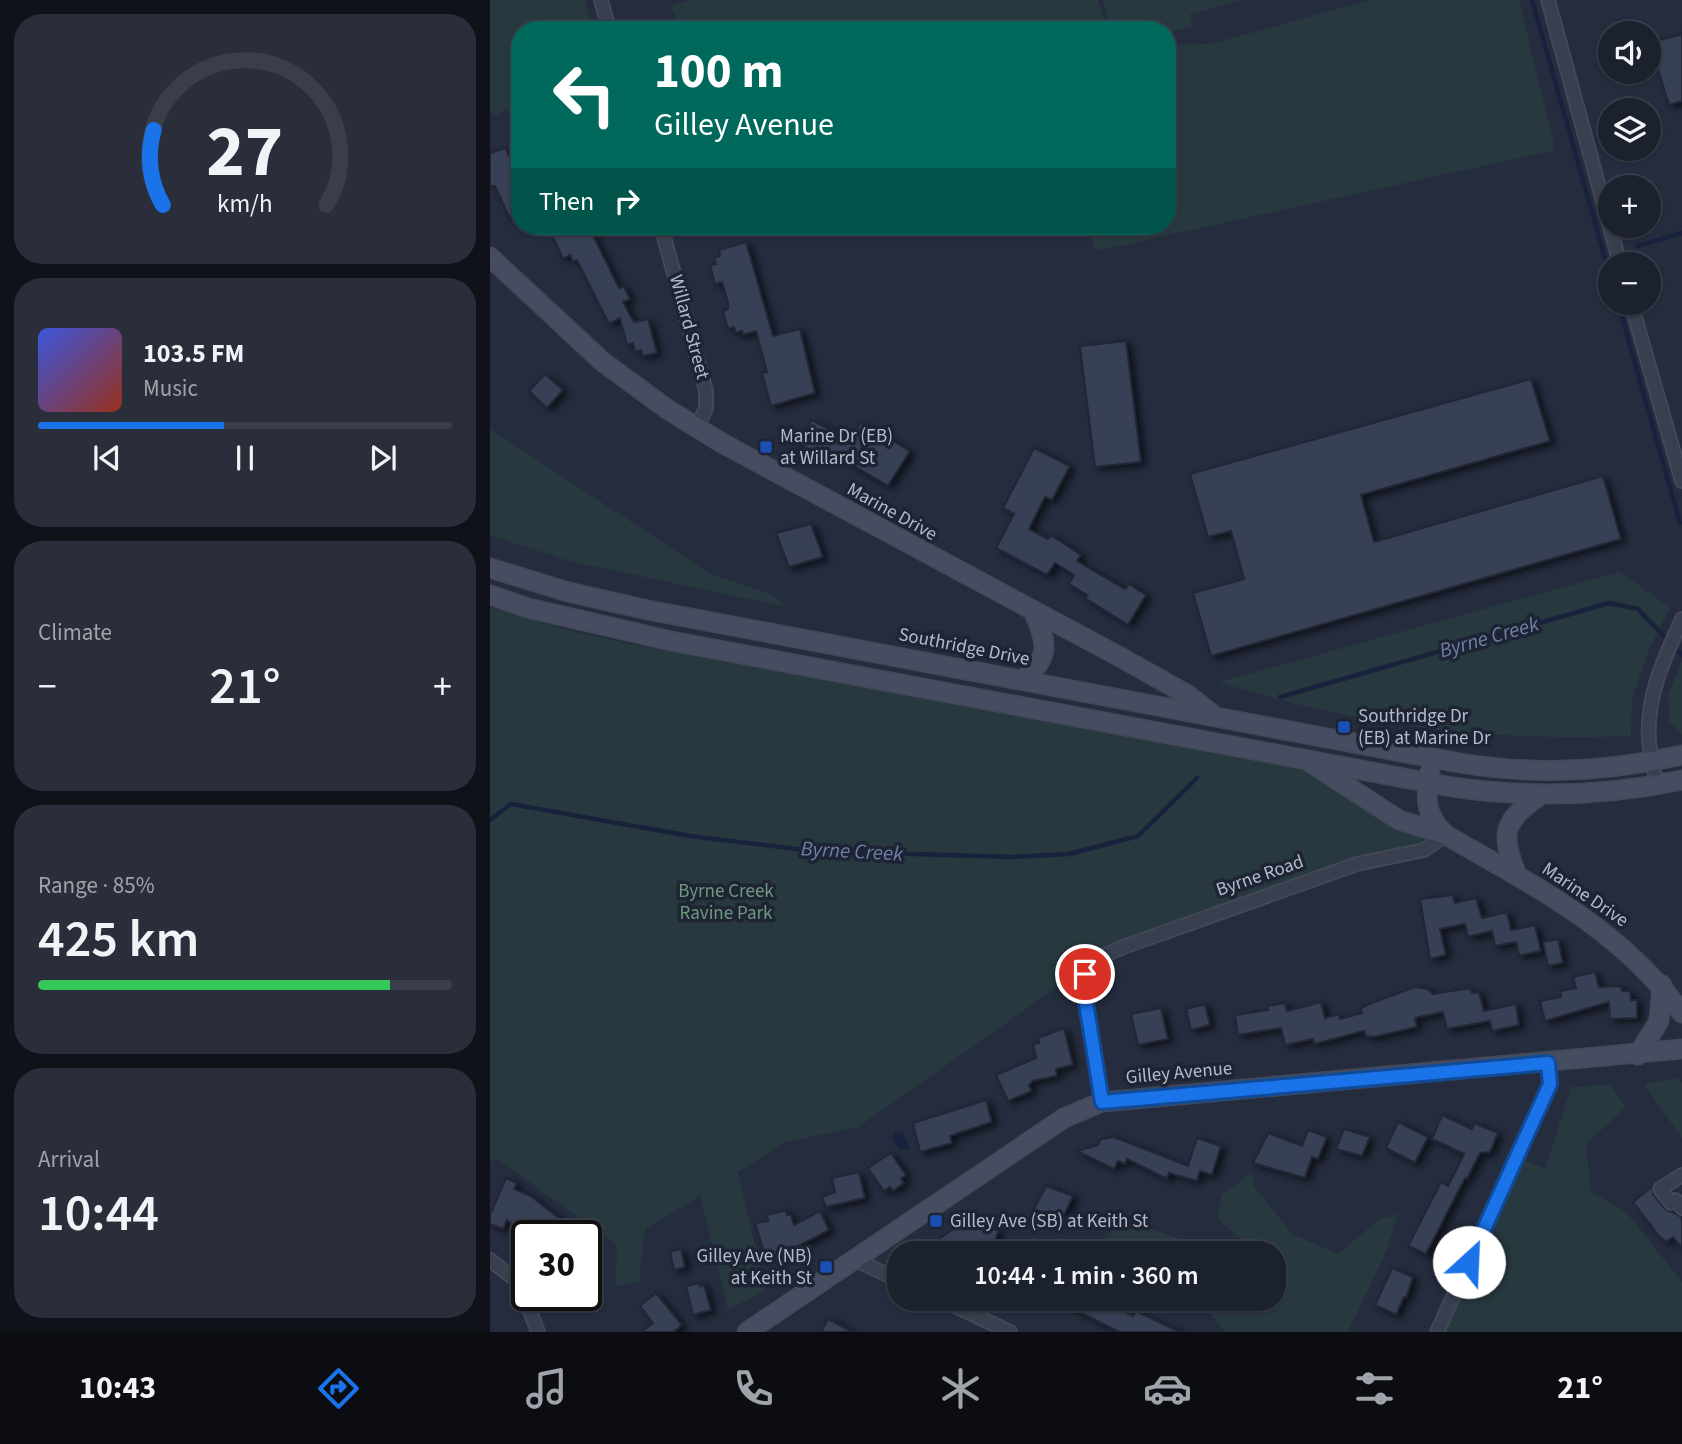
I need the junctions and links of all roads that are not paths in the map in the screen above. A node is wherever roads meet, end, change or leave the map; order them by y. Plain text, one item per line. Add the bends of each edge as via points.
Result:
1 (601, 0) edge
2 (1548, 0) edge
3 (607, 21) edge
4 (663, 235) edge
5 (1617, 252) edge
6 (490, 257) edge
7 (1634, 315) edge
8 (696, 427) junction
9 (1682, 481) edge
10 (490, 568) edge
11 (490, 595) edge
12 (1034, 613) junction
13 (1682, 619) edge
14 (1023, 680) junction
15 (1215, 716) junction
16 (1682, 755) edge
17 (1433, 758) junction
18 (1306, 759) junction
19 (1654, 762) junction
20 (1682, 780) edge
21 (1428, 782) junction
22 (1656, 785) junction
23 (1539, 796) junction
24 (1446, 835) junction
25 (1517, 876) junction
26 (1662, 985) junction
27 (1682, 1013) edge
28 (1682, 1049) edge
29 (1638, 1055) junction
30 (1548, 1063) junction
31 (1102, 1102) junction
32 (1682, 1175) edge
33 (1682, 1208) edge
34 (490, 1259) edge
35 (854, 1259) junction
36 (887, 1275) edge
37 (966, 1311) edge
38 (538, 1332) edge
39 (747, 1332) edge
40 (1010, 1332) edge
41 (1437, 1332) edge

1 - 3 street
2 - 5 street
4 - 8 street, Willard Street via 706,391 706,409
6 - 8 main road, Marine Drive via 603,362
7 - 9 street
8 - 12 main road, Marine Drive
10 - 14 main road, Southridge Drive via 648,610
11 - 18 main road via 671,640
12 - 14 main road via 1045,650 1042,662
12 - 15 main road, Marine Drive via 1188,695
13 - 19 street via 1650,703 1649,741
14 - 15 main road, Southridge Drive
15 - 17 main road, Southridge Drive
16 - 19 main road
17 - 19 main road via 1498,769 1563,771
17 - 21 main road, Marine Drive
18 - 21 main road
18 - 24 main road, Marine Drive via 1399,820
19 - 22 street
20 - 22 main road
21 - 23 main road
21 - 24 main road, Marine Drive via 1432,822
22 - 23 main road
23 - 25 main road via 1517,811 1507,828 1507,849
24 - 25 main road, Marine Drive
24 - 31 street, Byrne Road via 1424,850 1357,864 1126,946 1091,966 1083,984
25 - 26 main road, Marine Drive via 1601,929
26 - 27 main road, Marine Drive
26 - 29 main road via 1659,1021
28 - 29 main road, Gilley Avenue
29 - 30 main road, Gilley Avenue
30 - 31 main road, Gilley Avenue
30 - 41 street via 1550,1084
31 - 35 main road, Gilley Avenue via 1064,1118
32 - 33 street via 1660,1189
34 - 38 street via 519,1282
35 - 36 street
35 - 39 main road, Gilley Avenue
37 - 40 street

